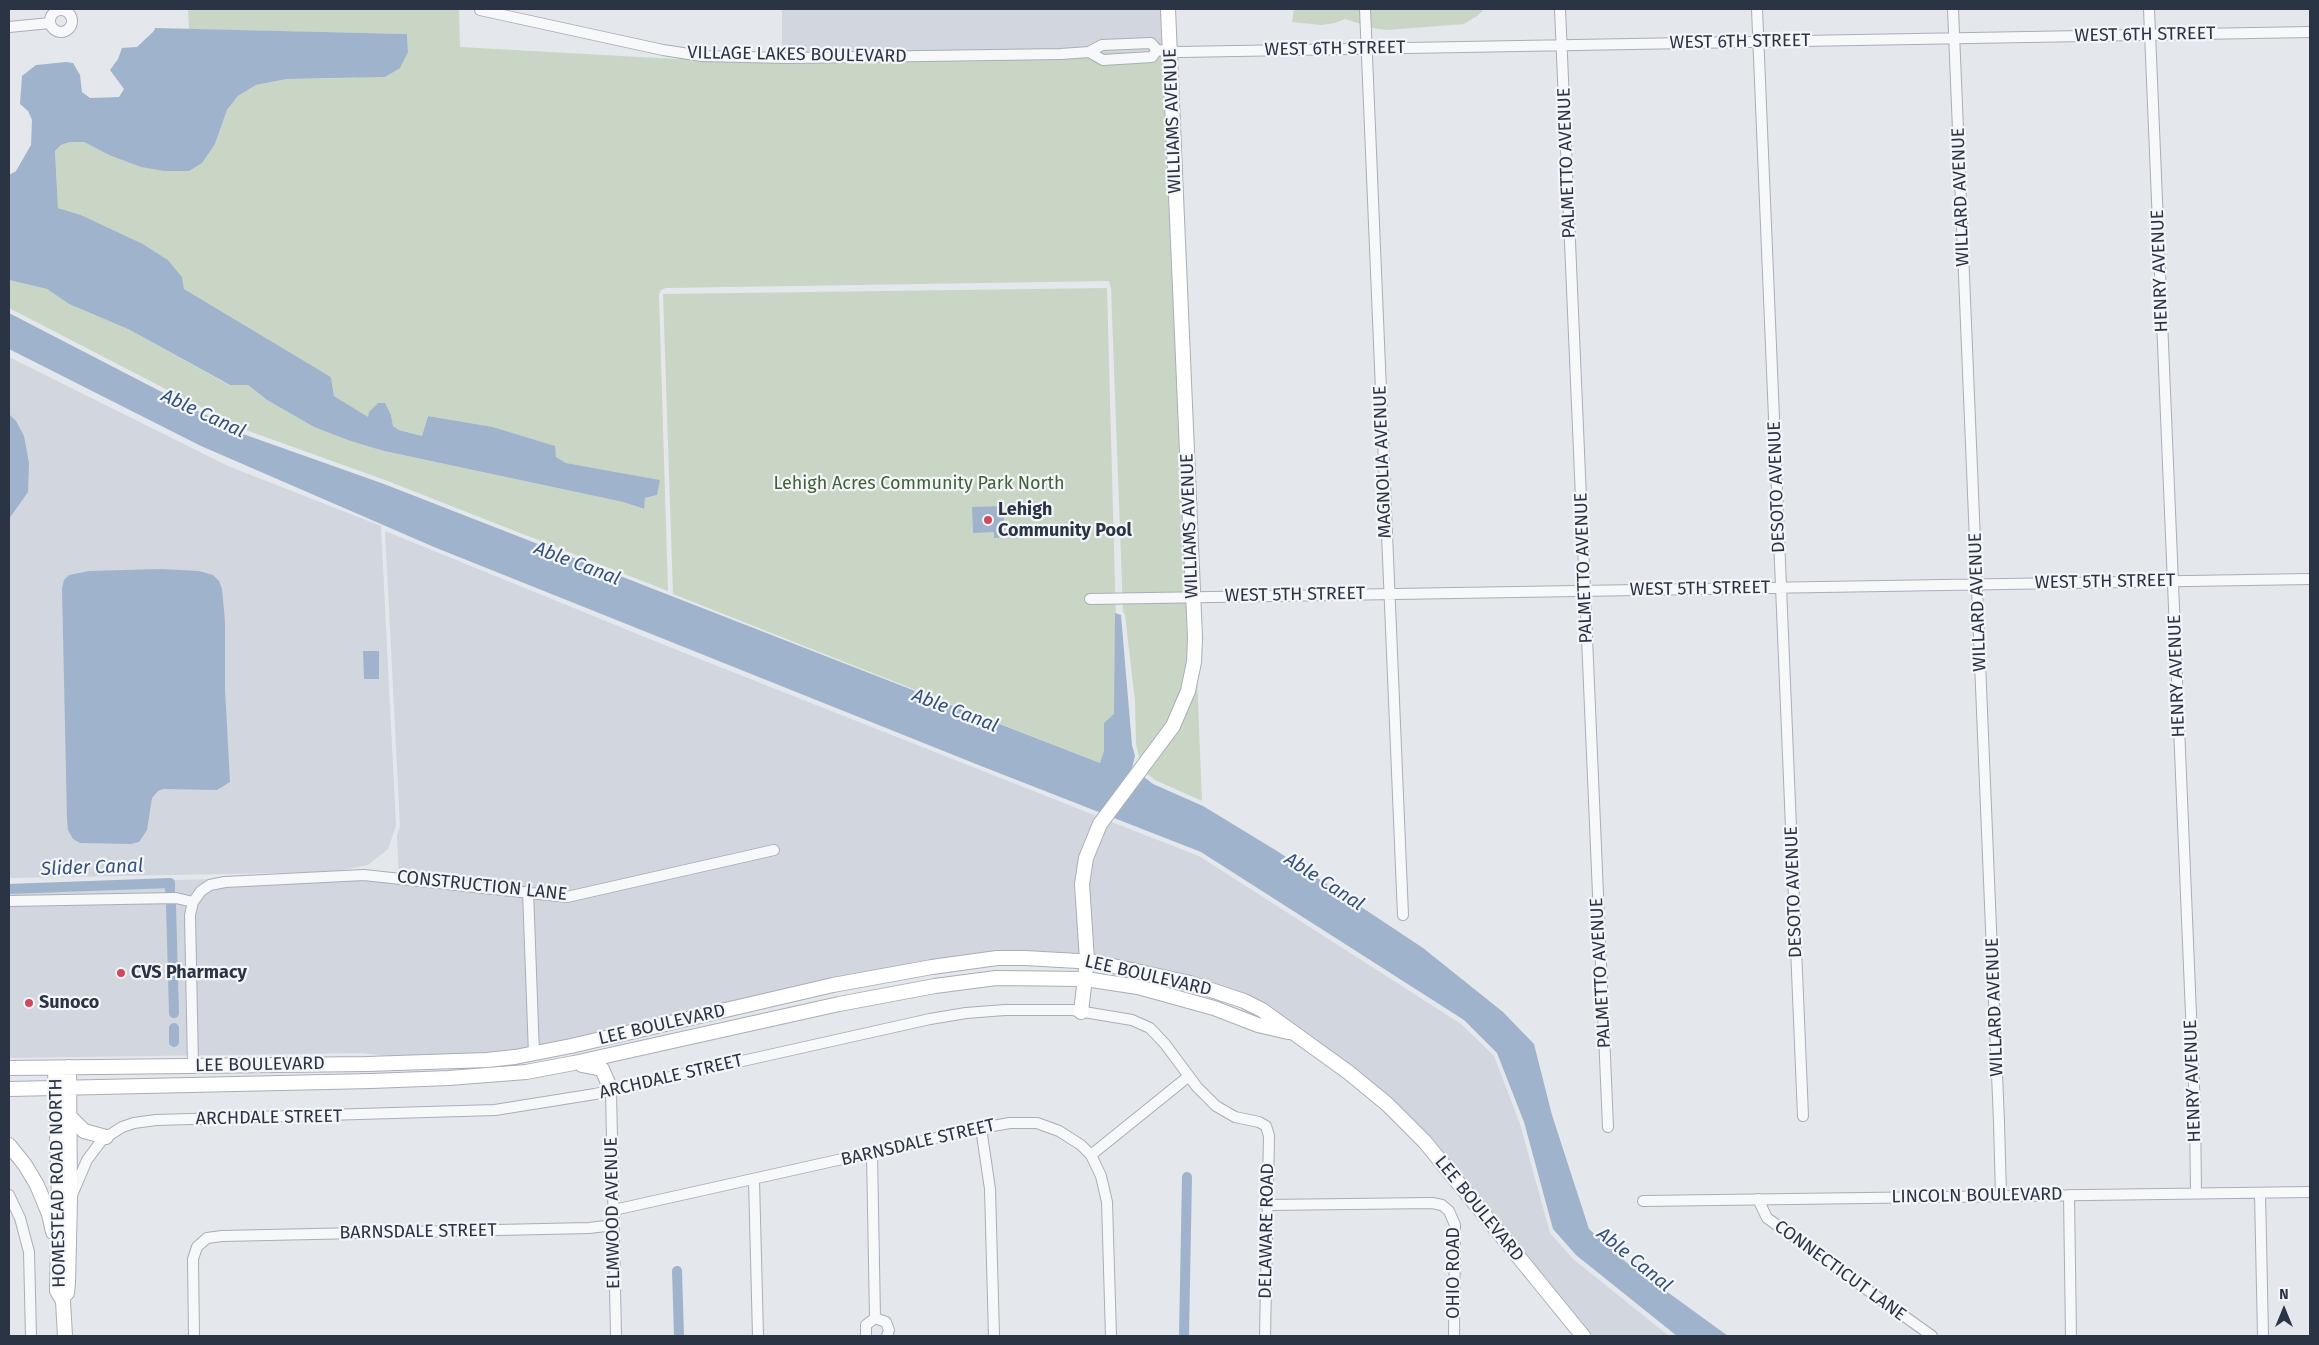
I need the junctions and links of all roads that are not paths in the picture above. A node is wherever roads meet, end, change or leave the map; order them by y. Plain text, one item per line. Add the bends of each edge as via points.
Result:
1 (1168, 9) edge
2 (1364, 9) edge
3 (1560, 9) edge
4 (1757, 9) edge
5 (1953, 9) edge
6 (2149, 9) edge
7 (480, 10) edge
8 (50, 24) dead end
9 (9, 27) edge
10 (2310, 32) edge
11 (2150, 35) junction
12 (1954, 39) junction
13 (1758, 42) junction
14 (1562, 45) junction
15 (1366, 48) junction
16 (1163, 50) junction
17 (2310, 579) edge
18 (2172, 581) junction
19 (1977, 584) junction
20 (1780, 588) junction
21 (1585, 591) junction
22 (1389, 594) junction
23 (1193, 597) junction
24 (1090, 599) dead end
25 (774, 850) dead end
26 (528, 891) junction
27 (9, 902) edge
28 (193, 902) junction
29 (1403, 915) dead end
30 (1087, 960) junction
31 (1085, 980) junction
32 (752, 1004) junction
33 (1081, 1012) junction
34 (1296, 1034) junction
35 (668, 1043) junction
36 (626, 1052) junction
37 (534, 1054) junction
38 (355, 1064) junction
39 (569, 1064) junction
40 (193, 1066) junction
41 (9, 1068) edge
42 (62, 1068) junction
43 (537, 1070) junction
44 (1189, 1076) junction
45 (288, 1082) junction
46 (69, 1087) junction
47 (54, 1088) junction
48 (9, 1089) edge
49 (611, 1090) junction
50 (69, 1116) junction
51 (1803, 1116) dead end
52 (1266, 1126) joint
53 (981, 1128) junction
54 (1608, 1128) dead end
55 (106, 1137) junction
56 (9, 1145) edge
57 (872, 1153) junction
58 (1091, 1155) junction
59 (754, 1180) junction
60 (2310, 1192) edge
61 (2196, 1193) junction
62 (2260, 1193) junction
63 (9, 1195) edge
64 (2069, 1195) junction
65 (2001, 1196) junction
66 (1758, 1199) junction
67 (70, 1200) junction
68 (1643, 1200) dead end
69 (1267, 1205) junction
70 (614, 1210) junction
71 (614, 1226) junction
72 (58, 1258) junction
73 (62, 1298) junction
74 (875, 1318) junction
75 (31, 1336) edge
76 (65, 1336) edge
77 (194, 1336) edge
78 (616, 1336) edge
79 (758, 1336) edge
80 (866, 1336) edge
81 (887, 1336) edge
82 (994, 1336) edge
83 (1111, 1336) edge
84 (1265, 1336) edge
85 (1454, 1336) edge
86 (1583, 1336) edge
87 (1932, 1336) edge
88 (2071, 1336) edge
89 (2263, 1336) edge

1 - 16 main road, WILLIAMS AVENUE
2 - 15 street, MAGNOLIA AVENUE
3 - 14 street, PALMETTO AVENUE
4 - 13 street, DESOTO AVENUE
5 - 12 street, WILLARD AVENUE
6 - 11 street, HENRY AVENUE
7 - 16 street, VILLAGE LAKES BOULEVARD via 702,56 810,58 1088,52 1103,60 1152,57
8 - 9 street
10 - 11 street, WEST 6TH STREET
11 - 12 street, WEST 6TH STREET
11 - 18 street, HENRY AVENUE
12 - 13 street, WEST 6TH STREET
12 - 19 street, WILLARD AVENUE
13 - 14 street, WEST 6TH STREET
13 - 20 street, DESOTO AVENUE
14 - 15 street, WEST 6TH STREET
14 - 21 street, PALMETTO AVENUE
15 - 16 street, WEST 6TH STREET
15 - 22 street, MAGNOLIA AVENUE
16 - 23 main road, WILLIAMS AVENUE
17 - 18 street, WEST 5TH STREET
18 - 19 street, WEST 5TH STREET
18 - 61 street, HENRY AVENUE
19 - 20 street, WEST 5TH STREET
19 - 65 street, WILLARD AVENUE
20 - 21 street, WEST 5TH STREET
20 - 51 street, DESOTO AVENUE
21 - 22 street, WEST 5TH STREET
21 - 54 street, PALMETTO AVENUE
22 - 23 street, WEST 5TH STREET
22 - 29 street, MAGNOLIA AVENUE
23 - 24 street, WEST 5TH STREET
23 - 30 main road, WILLIAMS AVENUE via 1194,662 1188,691 1173,726 1100,824 1086,858 1083,871
25 - 26 street, CONSTRUCTION LANE via 580,895 567,897
26 - 28 street, CONSTRUCTION LANE via 364,875 225,882 201,891
26 - 37 street
27 - 28 street via 176,898
28 - 40 street via 189,928
30 - 31 main road, WILLIAMS AVENUE
30 - 32 main road, LEE BOULEVARD via 974,960 834,985
30 - 34 main road, LEE BOULEVARD via 1218,991 1262,1010
31 - 33 main road, WILLIAMS AVENUE
31 - 34 main road, LEE BOULEVARD via 1138,987
31 - 35 main road, LEE BOULEVARD via 1024,977 975,980 839,1004
32 - 35 main road via 750,1014 682,1031
32 - 37 main road, LEE BOULEVARD
33 - 44 street, ARCHDALE STREET via 1132,1020 1150,1028
33 - 49 street, ARCHDALE STREET via 1005,1010 957,1014
34 - 86 main road, LEE BOULEVARD via 1366,1086 1414,1131
35 - 36 main road, LEE BOULEVARD
36 - 39 main road, LEE BOULEVARD
36 - 49 main road via 616,1064
37 - 38 main road, LEE BOULEVARD via 487,1060
37 - 43 main road
38 - 40 main road, LEE BOULEVARD
38 - 45 main road via 345,1071 306,1074
39 - 43 main road, LEE BOULEVARD
39 - 49 main road via 600,1067
40 - 42 main road, LEE BOULEVARD
41 - 42 main road, LEE BOULEVARD
42 - 46 main road, HOMESTEAD ROAD NORTH
42 - 47 main road, HOMESTEAD ROAD NORTH
43 - 45 main road, LEE BOULEVARD via 440,1079
44 - 52 street, ARCHDALE STREET via 1226,1112
44 - 58 street
45 - 46 main road, LEE BOULEVARD
46 - 47 main road, LEE BOULEVARD
46 - 50 main road, HOMESTEAD ROAD NORTH
47 - 48 main road, LEE BOULEVARD
47 - 72 main road, HOMESTEAD ROAD NORTH
49 - 55 street, ARCHDALE STREET via 560,1101 476,1112 144,1121 122,1127
49 - 70 street, ELMWOOD AVENUE
50 - 55 main road via 84,1131
50 - 67 main road, HOMESTEAD ROAD NORTH
52 - 69 street, DELAWARE ROAD via 1269,1136
53 - 57 street, BARNSDALE STREET
53 - 58 street, BARNSDALE STREET via 1037,1123 1059,1131
53 - 82 street via 990,1189
55 - 67 street, ARCHDALE STREET via 87,1160
56 - 72 main road via 25,1165 44,1200
57 - 59 street, BARNSDALE STREET
57 - 74 street
58 - 83 street via 1108,1202
59 - 70 street, BARNSDALE STREET
59 - 79 street
60 - 62 street, LINCOLN BOULEVARD
61 - 62 street, LINCOLN BOULEVARD
61 - 64 street, LINCOLN BOULEVARD
62 - 89 street
63 - 75 street via 20,1218 28,1252
64 - 65 street, LINCOLN BOULEVARD
64 - 88 street
65 - 66 street, LINCOLN BOULEVARD
66 - 68 street, LINCOLN BOULEVARD
66 - 87 street, CONNECTICUT LANE via 1767,1218
67 - 73 main road, HOMESTEAD ROAD NORTH via 68,1283
69 - 84 street, DELAWARE ROAD
69 - 85 street, OHIO ROAD via 1442,1205 1456,1225
70 - 71 street, ELMWOOD AVENUE
71 - 77 street, BARNSDALE STREET via 207,1238 197,1247 193,1259
71 - 78 street, ELMWOOD AVENUE
72 - 73 main road, HOMESTEAD ROAD NORTH via 57,1291
73 - 76 main road, HOMESTEAD ROAD NORTH
74 - 80 street via 866,1325
74 - 81 street via 886,1322

